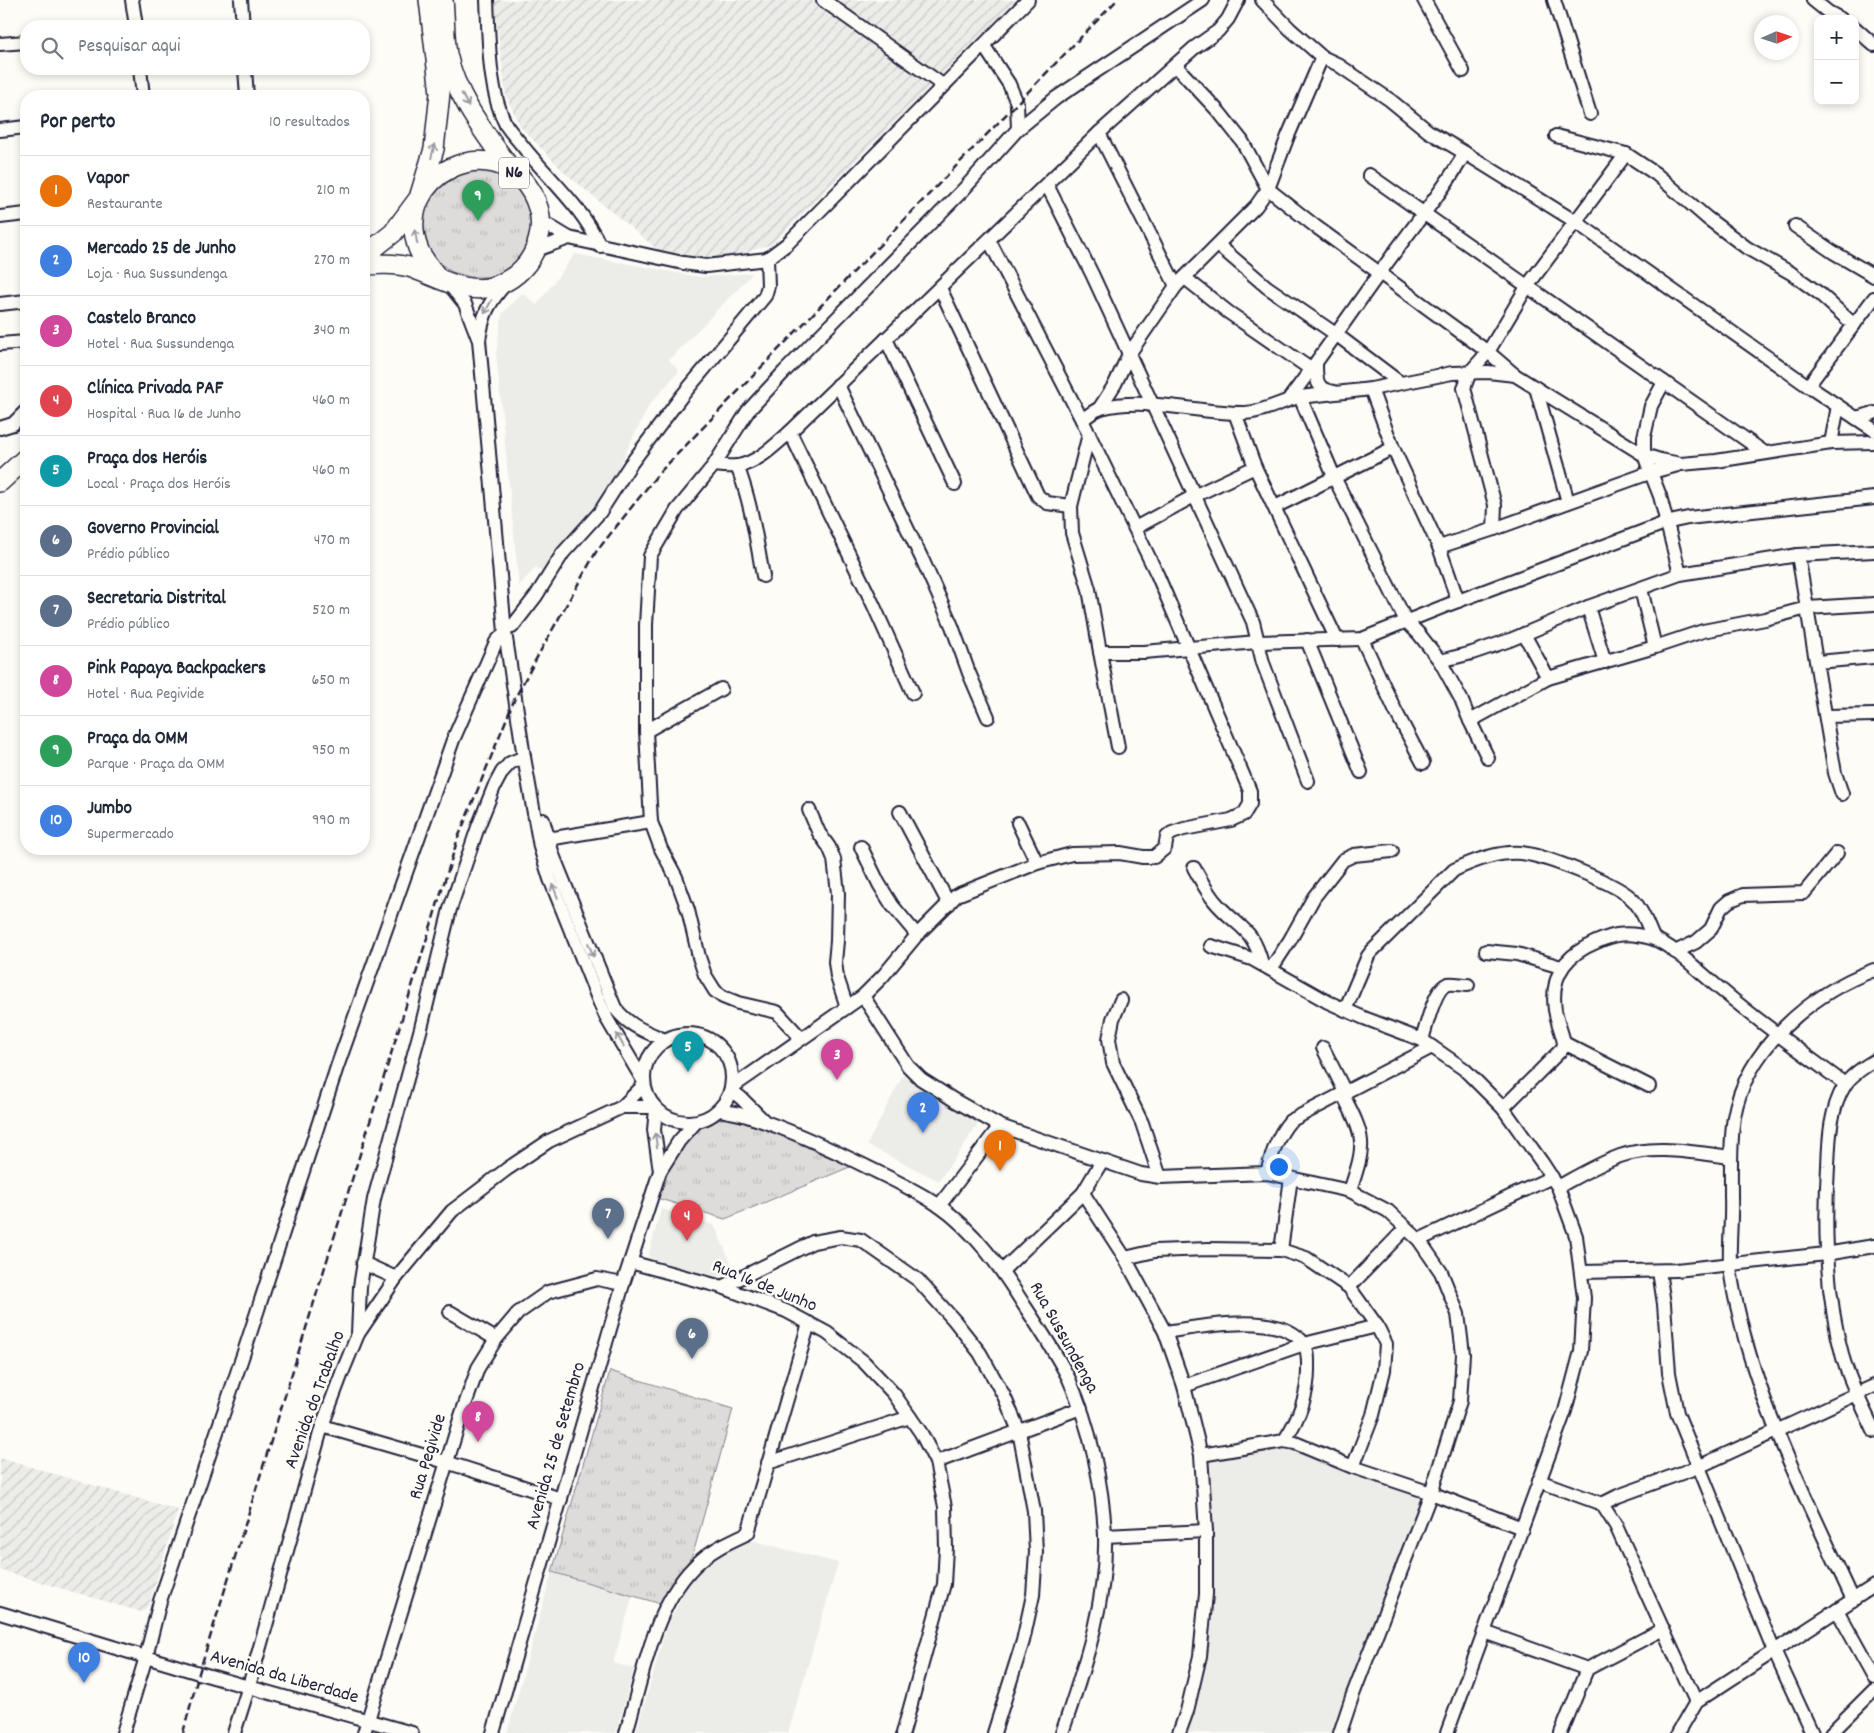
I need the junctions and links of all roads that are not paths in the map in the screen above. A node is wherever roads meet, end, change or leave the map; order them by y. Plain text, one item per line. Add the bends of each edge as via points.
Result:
1 (132, 0) edge
2 (241, 0) edge
3 (429, 0) edge
4 (443, 0) edge
5 (487, 0) edge
6 (823, 0) edge
7 (1028, 0) edge
8 (1203, 0) edge
9 (1238, 0) edge
10 (1262, 0) edge
11 (1424, 0) edge
12 (1554, 0) edge
13 (1813, 0) edge
14 (1834, 15) edge
15 (135, 20) edge
16 (243, 20) edge
17 (1859, 32) edge
18 (20, 42) edge
19 (0, 44) edge
20 (1874, 45) edge
21 (984, 46) junction
22 (1322, 57) junction
23 (1176, 66) junction
24 (1464, 71) dead end
25 (141, 75) edge
26 (245, 75) edge
27 (944, 86) junction
28 (142, 90) edge
29 (247, 90) edge
30 (1590, 114) dead end
31 (20, 128) edge
32 (1018, 129) junction
33 (0, 130) edge
34 (1099, 133) junction
35 (1556, 136) dead end
36 (1465, 152) junction
37 (1626, 154) junction
38 (513, 172) junction
39 (1369, 175) dead end
40 (1047, 185) junction
41 (1268, 189) junction
42 (419, 198) junction
43 (1423, 213) junction
44 (20, 215) edge
45 (0, 217) edge
46 (541, 221) junction
47 (1576, 222) junction
48 (1795, 226) dead end
49 (569, 238) junction
50 (989, 240) junction
51 (1218, 244) junction
52 (600, 246) junction
53 (536, 250) junction
54 (370, 251) edge
55 (767, 259) junction
56 (370, 264) edge
57 (1380, 272) junction
58 (1874, 276) edge
59 (509, 280) junction
60 (443, 281) junction
61 (1180, 282) junction
62 (1528, 285) junction
63 (940, 288) junction
64 (1874, 298) edge
65 (20, 302) edge
66 (0, 304) edge
67 (1854, 325) junction
68 (1337, 335) junction
69 (886, 339) junction
70 (479, 340) junction
71 (20, 342) edge
72 (0, 344) edge
73 (1488, 352) junction
74 (1129, 354) junction
75 (1314, 367) junction
76 (1470, 372) junction
77 (1452, 373) junction
78 (1515, 376) junction
79 (1400, 382) junction
80 (1664, 382) junction
81 (838, 385) junction
82 (1808, 386) junction
83 (1464, 388) junction
84 (1536, 388) junction
85 (1371, 389) junction
86 (1334, 392) junction
87 (1295, 398) junction
88 (1153, 406) junction
89 (1838, 406) junction
90 (1099, 409) junction
91 (1234, 413) junction
92 (1874, 413) edge
93 (20, 417) edge
94 (1856, 418) junction
95 (1082, 420) junction
96 (0, 428) edge
97 (1874, 430) edge
98 (790, 432) junction
99 (1088, 434) junction
100 (1874, 442) edge
101 (1831, 443) junction
102 (1393, 448) junction
103 (1765, 453) junction
104 (1644, 454) junction
105 (20, 464) edge
106 (1681, 464) junction
107 (714, 465) junction
108 (737, 466) junction
109 (1255, 467) junction
110 (1652, 472) junction
111 (1335, 479) junction
112 (0, 482) edge
113 (955, 484) dead end
114 (1194, 496) junction
115 (1874, 498) edge
116 (1568, 502) junction
117 (1495, 505) junction
118 (1071, 506) junction
119 (1275, 507) junction
120 (1517, 520) junction
121 (1668, 522) junction
122 (1135, 528) junction
123 (1494, 529) junction
124 (1439, 547) junction
125 (1874, 551) edge
126 (1798, 555) junction
127 (1680, 574) junction
128 (763, 576) dead end
129 (1641, 589) junction
130 (1458, 601) junction
131 (1874, 604) edge
132 (1588, 606) junction
133 (1807, 608) junction
134 (1406, 621) junction
135 (508, 630) junction
136 (1524, 634) junction
137 (1362, 639) junction
138 (1307, 640) junction
139 (1337, 640) junction
140 (1256, 642) junction
141 (1655, 647) junction
142 (1188, 648) junction
143 (1100, 652) junction
144 (1874, 657) edge
145 (1440, 661) junction
146 (1605, 662) junction
147 (1817, 662) junction
148 (1548, 678) junction
149 (721, 689) dead end
150 (913, 693) dead end
151 (988, 716) dead end
152 (1827, 716) junction
153 (1874, 716) edge
154 (1470, 720) junction
155 (646, 731) junction
156 (1118, 747) dead end
157 (524, 757) junction
158 (1488, 758) dead end
159 (1423, 763) dead end
160 (1361, 772) dead end
161 (1308, 781) dead end
162 (1842, 794) dead end
163 (809, 810) dead end
164 (900, 812) dead end
165 (651, 822) junction
166 (1018, 823) dead end
167 (548, 838) junction
168 (861, 846) dead end
169 (1392, 851) dead end
170 (1837, 853) dead end
171 (1037, 863) junction
172 (1194, 868) dead end
173 (949, 904) junction
174 (917, 935) junction
175 (1653, 938) junction
176 (1211, 946) dead end
177 (1486, 951) dead end
178 (1675, 952) junction
179 (1266, 966) junction
180 (1561, 967) junction
181 (1874, 970) edge
182 (1468, 985) dead end
183 (863, 996) junction
184 (1121, 1000) dead end
185 (848, 1007) junction
186 (1345, 1010) junction
187 (1776, 1034) junction
188 (801, 1038) junction
189 (665, 1040) junction
190 (1427, 1043) junction
191 (1564, 1044) junction
192 (1323, 1048) dead end
193 (1874, 1062) edge
194 (644, 1084) junction
195 (1845, 1084) junction
196 (1649, 1086) dead end
197 (731, 1089) junction
198 (1344, 1093) junction
199 (622, 1107) junction
200 (655, 1108) junction
201 (1503, 1108) junction
202 (719, 1110) junction
203 (696, 1122) junction
204 (765, 1122) junction
205 (1000, 1126) junction
206 (1731, 1157) junction
207 (1102, 1160) junction
208 (660, 1171) junction
209 (1267, 1173) junction
210 (1160, 1176) junction
211 (1291, 1178) junction
212 (1555, 1182) junction
213 (1350, 1191) junction
214 (1083, 1192) junction
215 (939, 1206) junction
216 (1406, 1228) junction
217 (1419, 1240) junction
218 (1874, 1246) edge
219 (1282, 1250) junction
220 (1826, 1254) junction
221 (1126, 1258) junction
222 (630, 1262) junction
223 (363, 1263) junction
224 (1730, 1265) junction
225 (1003, 1270) junction
226 (1659, 1271) junction
227 (1582, 1272) junction
228 (396, 1278) junction
229 (623, 1284) junction
230 (722, 1287) junction
231 (1349, 1287) junction
232 (450, 1312) dead end
233 (808, 1323) junction
234 (1377, 1326) junction
235 (1165, 1332) junction
236 (358, 1334) junction
237 (496, 1339) junction
238 (1304, 1344) junction
239 (1184, 1386) junction
240 (1874, 1386) edge
241 (1856, 1395) junction
242 (1081, 1408) junction
243 (910, 1417) junction
244 (322, 1426) junction
245 (1019, 1431) junction
246 (1874, 1431) edge
247 (1777, 1432) junction
248 (1284, 1442) junction
249 (1201, 1455) junction
250 (446, 1462) junction
251 (936, 1462) junction
252 (768, 1463) junction
253 (1353, 1467) junction
254 (1698, 1467) junction
255 (1539, 1481) junction
256 (1432, 1493) junction
257 (561, 1499) junction
258 (1602, 1504) junction
259 (1522, 1528) junction
260 (1206, 1531) junction
261 (1105, 1536) junction
262 (1874, 1586) edge
263 (1853, 1600) junction
264 (1837, 1610) junction
265 (0, 1613) edge
266 (1663, 1629) junction
267 (1484, 1632) junction
268 (1774, 1651) junction
269 (146, 1657) junction
270 (1587, 1669) junction
271 (1874, 1676) edge
272 (249, 1686) junction
273 (1874, 1690) edge
274 (1696, 1702) junction
275 (367, 1720) junction
276 (123, 1733) edge
277 (234, 1733) edge
278 (364, 1733) edge
279 (412, 1733) edge
280 (493, 1733) edge
281 (626, 1733) edge
282 (902, 1733) edge
283 (994, 1733) edge
284 (1062, 1733) edge
285 (1179, 1733) edge
286 (1340, 1733) edge
287 (1447, 1733) edge
288 (1561, 1733) edge
289 (1678, 1733) edge
290 (1812, 1733) edge
291 (1831, 1733) edge

1 - 15 street
2 - 16 street
42 -> 3 highway, N6 via 434,149 440,93
4 -> 38 highway, N6 via 448,54 459,88 477,122
5 - 52 street via 490,58 500,111 507,126 547,176 578,208
6 - 27 street
7 - 21 street
8 - 32 street via 1056,98
9 - 23 street via 1218,31
10 - 22 street
11 - 24 street
12 - 30 street
13 - 14 street
17 - 20 street
18 - 19 street
21 - 27 street
21 - 32 street via 1015,96
22 - 36 street via 1338,64 1428,131
22 - 41 street
23 - 34 street
23 - 41 street via 1242,141
25 - 28 street
26 - 29 street
27 - 55 street via 787,244
31 - 33 street
32 - 107 street via 748,411
34 - 40 street
34 - 61 street
35 - 37 street
36 - 43 street via 1452,176
36 - 47 street
37 - 47 street
37 - 67 street via 1656,174 1747,248 1792,273
38 - 42 highway, N6 via 496,164 460,163 444,171
38 - 46 highway, N6 via 527,185 537,202
39 - 43 street
40 - 50 street
40 - 74 street
41 - 51 street via 1256,206
41 - 57 street
42 - 54 highway, N6 via 393,232
60 -> 42 highway, N6 via 419,250 414,222
43 - 57 street
43 - 62 street
44 - 45 street
46 - 49 street
46 - 53 highway, N6
47 - 62 street
47 - 82 street
48 - 58 street
49 - 52 street
49 - 53 street
50 - 63 street
50 - 95 street
51 - 61 street
51 - 68 street via 1267,287
52 - 55 street via 706,266
53 - 59 highway, N6 via 525,267
55 - 135 street via 766,296 664,420 600,512 563,553 536,596
56 - 60 highway, N6 via 408,267
57 - 68 street
57 - 73 street
59 - 60 highway, N6 via 479,289
59 -> 70 street via 485,312
60 - 70 street via 458,293 465,304
61 - 74 street
61 - 75 street
62 - 73 street
62 - 80 street
63 - 69 street
63 - 118 street via 1038,496 1047,502
64 - 67 street
65 - 66 street
67 - 82 street
68 - 75 street
68 - 79 street
69 - 81 street
69 - 113 street
70 - 135 street
71 - 72 street
73 - 76 street
73 - 78 street
74 - 88 street
74 - 90 street
75 - 86 street via 1320,387
75 - 87 street
76 - 77 street
76 - 78 street
76 - 83 street
77 - 79 street
77 - 83 street
78 - 84 street
79 - 85 street
80 - 103 street
80 - 104 street via 1651,406
81 - 98 street
81 - 151 street via 923,560
82 - 89 street
83 - 117 street
84 - 104 street
84 - 116 street
85 - 86 street
85 - 102 street
86 - 87 street
87 - 91 street via 1268,409
87 - 111 street
88 - 90 street via 1134,404
88 - 91 street
88 - 114 street
89 - 94 street
89 - 101 street
90 - 95 street
91 - 109 street
92 - 94 street
93 - 96 street via 13,424
94 - 97 street
95 - 99 street
98 - 108 street via 766,454
98 - 150 street
99 - 118 street
99 - 122 street
100 - 101 street
101 - 103 street
102 - 111 street
102 - 124 street
103 - 106 street
104 - 106 street
104 - 110 street
105 - 112 highway
106 - 110 street
107 - 108 street
107 - 155 street via 677,510 650,556
108 - 128 street via 752,512
109 - 114 street
109 - 119 street
110 - 116 street
110 - 121 street
111 - 119 street
111 - 134 street
114 - 122 street
114 - 140 street via 1253,622
115 - 121 street
116 - 120 street
117 - 120 street
117 - 123 street
118 - 143 street via 1072,533 1088,589
119 - 139 street
120 - 123 street
121 - 127 street
121 - 130 street
122 - 142 street
123 - 124 street
124 - 130 street
125 - 126 street
126 - 127 street
126 - 133 street
127 - 129 street
129 - 132 street
129 - 141 street
130 - 134 street
131 - 133 street
132 - 136 street
132 - 146 street
133 - 141 street via 1703,631
133 - 147 street
134 - 137 street
134 - 145 street
135 - 157 street
135 - 167 street
135 - 269 street via 496,642 453,740 337,1067 160,1601
136 - 145 street
136 - 148 street
137 - 139 street
137 - 159 street
138 - 139 street
138 - 140 street
138 - 160 street
140 - 142 street
140 - 161 street
141 - 146 street
142 - 143 street
142 - 171 street via 1250,791 1250,804 1244,814 1172,833 1165,848 1154,857 1090,853
143 - 156 street
144 - 147 street
145 - 154 street
146 - 148 street
147 - 152 street
148 - 154 street
149 - 155 street
152 - 153 street
152 - 162 street
154 - 158 street
155 - 165 street
194 -> 157 street via 607,1019 550,879 540,847
157 - 223 street via 510,763 494,787 450,909 374,1199
163 - 185 street via 834,859 838,893 835,962
164 - 173 street
165 - 167 street
165 - 188 street via 676,877 688,910 698,957 715,991 738,1003 777,1012
166 - 171 street
167 -> 189 street via 615,1008 632,1026
168 - 174 street via 892,905
169 - 179 street via 1354,855 1343,860 1314,898 1290,940
170 - 178 street via 1804,893 1743,896 1729,901 1721,908 1711,929 1696,942
171 - 173 street via 958,896
172 - 179 street via 1218,905 1249,934
173 - 174 street
174 - 183 street
175 - 178 street
175 - 180 street via 1626,934 1604,937 1582,949
175 - 186 street via 1634,900 1624,892 1548,860 1522,853 1496,856 1454,870 1371,952
176 - 179 street
177 - 180 street via 1517,954
178 - 187 street
179 - 186 street
180 - 191 street via 1554,990 1555,1012
181 - 187 street via 1824,995
182 - 190 street via 1442,987 1435,1000
183 - 185 street
183 - 205 street via 908,1066 921,1079
184 - 210 street via 1109,1039 1113,1063 1142,1123
185 - 188 street
186 - 190 street
187 - 195 street
187 - 206 street via 1741,1092 1734,1116
188 - 197 street
189 - 194 street via 646,1063
189 - 197 street via 678,1034 693,1034 719,1046 728,1058 732,1073
190 - 198 street
190 - 201 street via 1464,1069
191 - 196 street
191 - 201 street
192 - 198 street
193 - 195 street
194 - 199 street, Avenida do Trabalho
194 - 200 street
195 - 220 street via 1830,1132
197 - 202 street
197 - 204 street, Rua Sussundenga
198 - 209 street via 1290,1121 1282,1130
198 - 213 street via 1361,1135 1362,1146
199 - 200 street, Avenida do Trabalho
199 - 228 street, Avenida do Trabalho via 549,1142 506,1169 452,1211
200 - 203 street via 668,1118
208 -> 200 street, Avenida 25 de Setembro via 654,1130
201 - 212 street
202 - 203 street
202 - 204 street, Rua Sussundenga
203 - 208 street, Avenida 25 de Setembro
204 - 215 street, Rua Sussundenga via 897,1181
205 - 207 street
205 - 215 street
206 - 212 street via 1646,1150 1622,1155
206 - 224 street
207 - 210 street via 1140,1174
207 - 214 street
208 - 222 street, Avenida 25 de Setembro
209 - 210 street
209 - 211 street
211 - 213 street
211 - 219 street
212 - 217 street
212 - 227 street via 1576,1236
213 - 216 street via 1388,1211
214 - 221 street
214 - 225 street
215 - 225 street, Rua Sussundenga
216 - 217 street
216 - 231 street
217 - 256 street via 1441,1272 1458,1314 1463,1354 1460,1401
218 - 220 street
219 - 221 street via 1155,1251
219 - 231 street via 1306,1258
220 - 224 street
220 - 241 street via 1834,1323
221 - 235 street
222 - 229 street, Avenida 25 de Setembro
222 - 230 street, Rua 16 de Junho
223 - 228 street
223 - 236 street
224 - 226 street
224 - 247 street via 1751,1361
225 - 242 street, Rua Sussundenga via 1049,1343
226 - 227 street
226 - 254 street via 1669,1373 1677,1413
227 - 255 street via 1581,1351 1565,1411
228 - 236 street, Avenida do Trabalho
229 - 237 street, Rua Pegivide via 597,1278 548,1292 518,1313
229 - 257 street, Avenida 25 de Setembro
230 - 233 street, Rua 16 de Junho via 786,1311
230 - 245 street via 813,1242 841,1237 861,1240 918,1280 954,1320 980,1353
231 - 234 street
232 - 237 street
233 - 243 street, Rua 16 de Junho via 827,1333 864,1362
233 - 252 street
234 - 238 street
234 - 253 street via 1386,1344 1384,1370 1373,1415
235 - 238 street via 1218,1324 1260,1324 1286,1330
235 - 239 street
236 - 244 street, Avenida do Trabalho
237 - 250 street, Rua Pegivide via 478,1368
238 - 239 street
238 - 248 street via 1308,1357 1308,1386 1296,1423
239 - 249 street
240 - 241 street
241 - 246 street
241 - 247 street
242 - 245 street
242 - 261 street, Rua Sussundenga via 1094,1452
243 - 251 street, Rua 16 de Junho
243 - 252 street
244 - 250 street
244 - 272 street, Avenida do Trabalho
245 - 251 street
245 - 283 street via 1034,1511 1033,1595 1023,1641
247 - 254 street
247 - 263 street
248 - 249 street
248 - 253 street via 1295,1443
249 - 260 street
250 - 257 street
250 - 275 street, Rua Pegivide
251 - 282 street, Rua 16 de Junho via 945,1507 944,1584
252 - 281 street via 748,1533 700,1560 666,1607 654,1634
253 - 256 street
254 - 258 street
254 - 268 street
255 - 258 street
255 - 259 street
256 - 259 street
256 - 286 street
257 - 280 street, Avenida 25 de Setembro
258 - 266 street via 1616,1526
259 - 267 street
260 - 261 street
260 - 285 street via 1206,1594 1200,1656
261 - 284 street, Rua Sussundenga via 1098,1612 1086,1664
262 - 263 street
263 - 264 street
264 - 268 street
264 - 271 street
265 - 269 street, Avenida da Liberdade
266 - 270 street
266 - 274 street
267 - 270 street
267 - 287 street
268 - 274 street
268 - 290 street
269 - 272 street, Avenida da Liberdade
269 - 276 street
270 - 288 street
272 - 275 street, Avenida da Liberdade
272 - 277 street, Avenida do Trabalho
273 - 291 street
274 - 289 street
275 - 278 street, Rua Pegivide
275 - 279 street, Avenida da Liberdade

